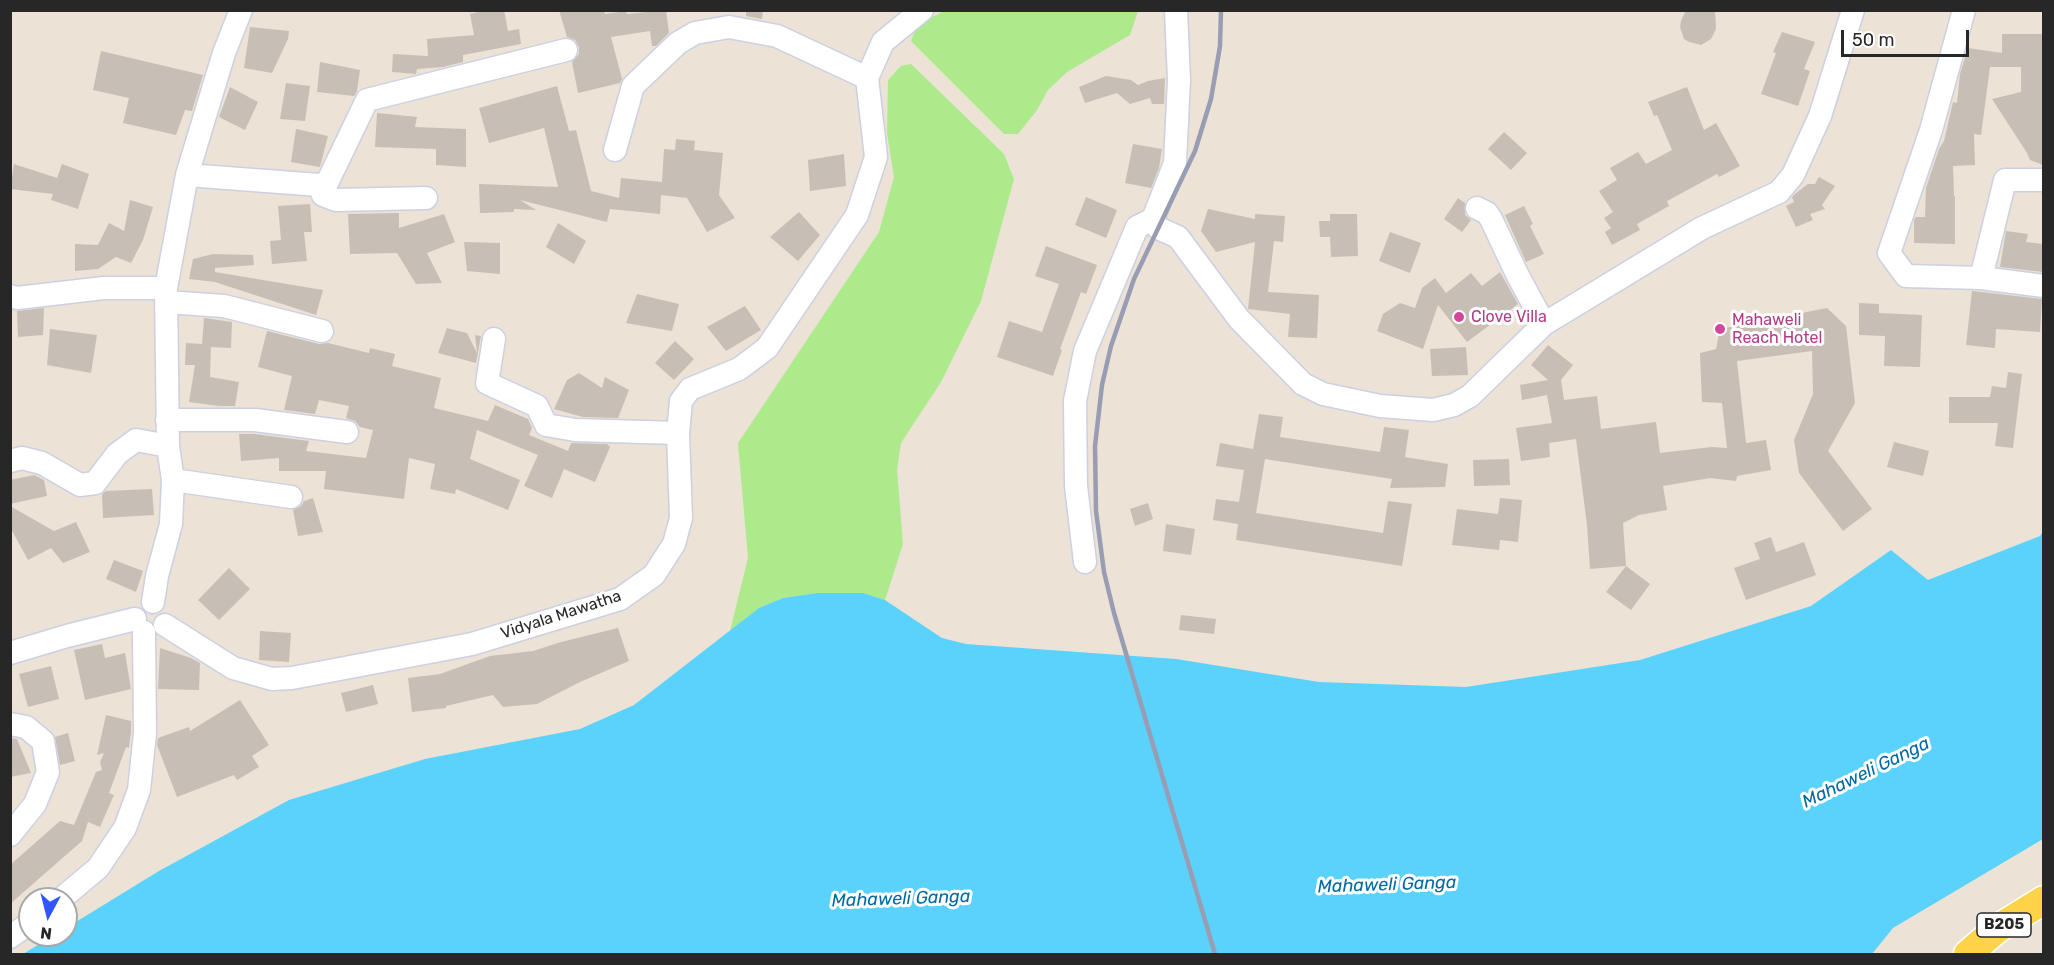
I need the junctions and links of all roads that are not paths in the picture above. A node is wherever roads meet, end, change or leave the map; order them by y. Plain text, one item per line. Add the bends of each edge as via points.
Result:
1 (241, 10) edge
2 (1176, 10) edge
3 (1853, 10) edge
4 (1964, 10) edge
5 (921, 11) edge
6 (566, 50) dead end
7 (867, 78) junction
8 (615, 150) dead end
9 (187, 175) junction
10 (2043, 180) edge
11 (319, 185) junction
12 (426, 198) dead end
13 (1477, 208) dead end
14 (1153, 219) junction
15 (1981, 278) junction
16 (2043, 285) edge
17 (166, 295) junction
18 (10, 296) edge
19 (1544, 324) junction
20 (322, 331) dead end
21 (494, 339) dead end
22 (167, 420) junction
23 (347, 432) dead end
24 (678, 433) junction
25 (168, 446) junction
26 (10, 461) edge
27 (173, 480) junction
28 (291, 497) dead end
29 (1085, 562) dead end
30 (148, 625) junction
31 (10, 653) edge
32 (10, 724) edge
33 (10, 835) edge
34 (75, 887) edge
35 (2043, 900) edge
36 (1968, 954) edge

1 - 9 street
2 - 14 street via 1179,80 1175,163
3 - 19 street via 1820,116 1793,176 1779,192 1702,228
4 - 15 street via 1931,130 1889,253 1906,276
5 - 7 street via 883,42
6 - 11 street via 367,100 327,183
7 - 8 street via 777,36 729,27 695,33 678,43 633,86
7 - 24 street, Vidyala Mawatha via 876,157 856,215 766,348 739,369 690,389 681,401
9 - 11 street
9 - 17 street
10 - 15 street via 2005,180
11 - 12 street via 323,195 336,200
13 - 19 street via 1491,219
14 - 19 street via 1158,228 1178,237 1239,319 1303,384 1323,394 1380,406 1432,410 1454,405 1470,396
14 - 29 street via 1137,227 1085,351 1075,400 1076,486
15 - 16 street
17 - 18 street via 104,288
17 - 20 street
17 - 22 street
21 - 24 street via 487,383 537,406 546,425 575,430
22 - 23 street via 255,420
22 - 25 street
24 - 30 street, Vidyala Mawatha via 681,518 674,544 654,575 620,599 472,644 292,678 272,679 233,668
25 - 26 street via 136,440 117,454 95,483 80,485 42,462 22,458
25 - 27 street
27 - 28 street
27 - 30 street via 171,524 153,602 140,606
30 - 31 street via 67,636
30 - 34 street via 139,790 124,828 98,867
32 - 33 street via 26,727 43,741 48,772 35,804
35 - 36 main road, B205 via 1997,929

